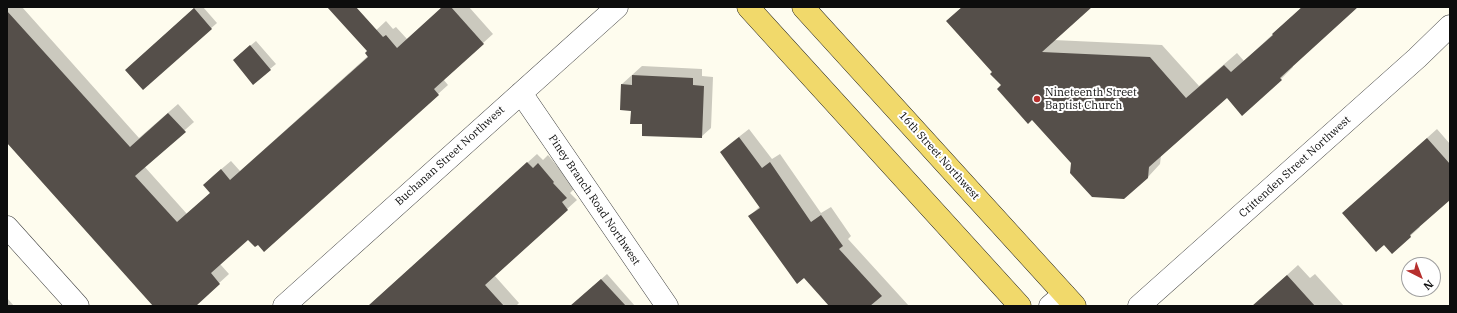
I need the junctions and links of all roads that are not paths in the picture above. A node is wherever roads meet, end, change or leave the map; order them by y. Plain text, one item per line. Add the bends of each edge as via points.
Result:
1 (617, 7) edge
2 (748, 7) edge
3 (803, 7) edge
4 (1450, 26) edge
5 (521, 93) junction
6 (7, 227) edge
7 (1063, 302) edge
8 (78, 306) edge
9 (284, 306) edge
10 (667, 306) edge
11 (1020, 306) edge
12 (1139, 306) edge

1 - 5 street, Buchanan Street Northwest
2 - 11 main road
3 - 7 main road, 16th Street Northwest
4 - 12 street, Crittenden Street Northwest
5 - 9 street, Buchanan Street Northwest
5 - 10 street, Piney Branch Road Northwest
6 - 8 street

